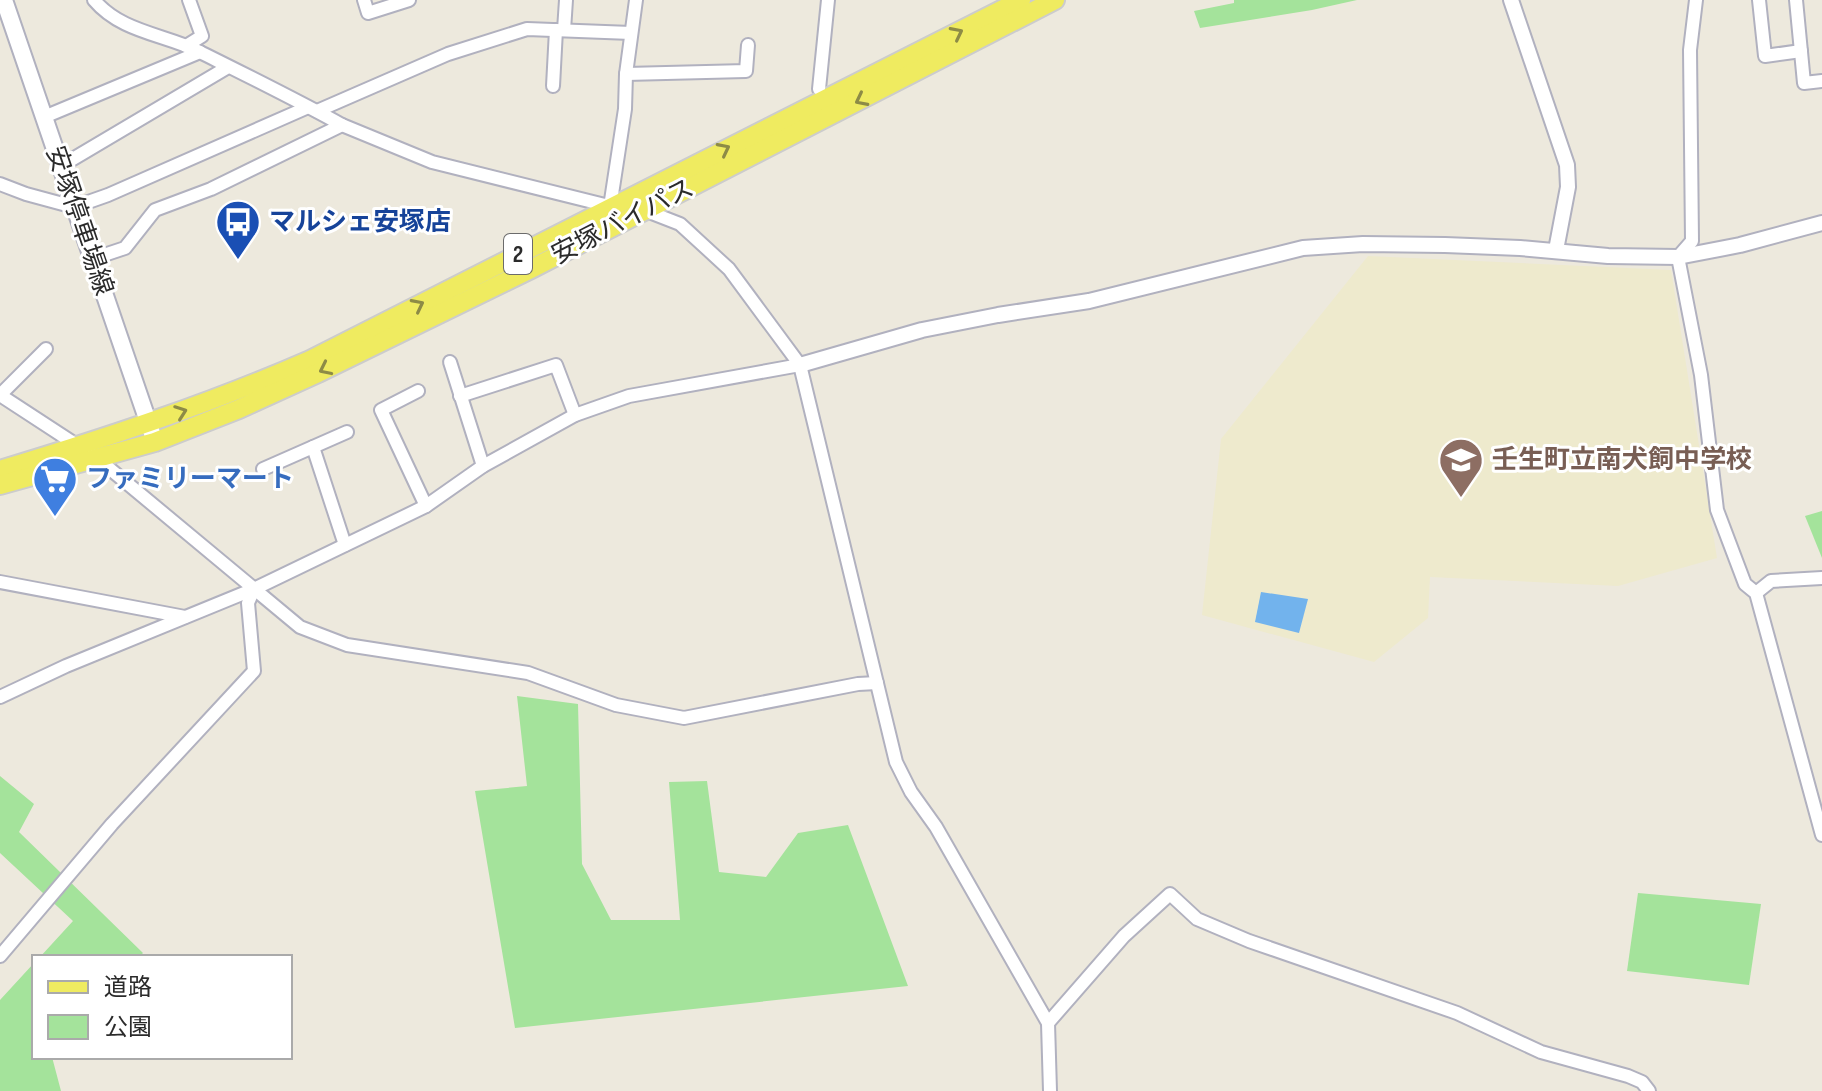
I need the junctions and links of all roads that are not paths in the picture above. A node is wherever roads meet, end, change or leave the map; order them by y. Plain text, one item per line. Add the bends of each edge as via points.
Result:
1 (4, 0) edge
2 (189, 0) edge
3 (364, 0) edge
4 (409, 0) edge
5 (566, 0) edge
6 (636, 0) edge
7 (828, 0) edge
8 (1021, 0) edge
9 (1055, 0) edge
10 (1511, 0) edge
11 (1696, 0) edge
12 (1759, 0) edge
13 (1796, 0) edge
14 (100, 1) edge
15 (987, 9) edge
16 (560, 30) junction
17 (631, 33) junction
18 (748, 45) dead end
19 (186, 46) junction
20 (1801, 51) junction
21 (200, 52) junction
22 (228, 67) junction
23 (626, 74) junction
24 (1822, 81) edge
25 (553, 86) dead end
26 (819, 89) dead end
27 (312, 110) junction
28 (44, 117) junction
29 (342, 125) junction
30 (61, 166) junction
31 (0, 184) edge
32 (74, 207) junction
33 (610, 207) junction
34 (646, 210) junction
35 (1822, 223) edge
36 (1556, 250) junction
37 (1678, 257) junction
38 (92, 259) junction
39 (46, 349) dead end
40 (450, 362) dead end
41 (800, 365) junction
42 (418, 391) dead end
43 (0, 395) edge
44 (460, 396) junction
45 (575, 415) junction
46 (347, 432) dead end
47 (152, 433) junction
48 (77, 447) junction
49 (313, 447) junction
50 (98, 459) junction
51 (483, 466) junction
52 (263, 469) dead end
53 (0, 470) edge
54 (0, 485) edge
55 (426, 506) junction
56 (345, 545) junction
57 (1822, 578) edge
58 (0, 582) edge
59 (254, 589) junction
60 (1756, 593) junction
61 (185, 617) junction
62 (877, 683) junction
63 (0, 697) edge
64 (1822, 835) edge
65 (0, 956) edge
66 (1048, 1023) junction
67 (1050, 1091) edge
68 (1649, 1091) edge

1 - 28 main road, 安塚停車場線
2 - 19 street via 202,36
3 - 4 street via 368,13
5 - 16 street
6 - 17 street
7 - 26 street
8 - 15 main road, 安塚バイパス / 2
9 -> 34 main road, 安塚バイパス / 2
10 - 36 street via 1567,165
11 - 37 street via 1690,50 1692,241
12 - 20 street via 1765,56
13 - 20 street
14 - 19 street via 134,29
33 -> 15 main road, 安塚バイパス / 2
16 - 17 street
16 - 25 street
16 - 27 street via 527,29 448,54
17 - 23 street
18 - 23 street via 746,71
19 - 21 street
20 - 24 street via 1804,83
21 - 22 street
21 - 28 street
22 - 27 street
22 - 30 street
23 - 33 street
27 - 29 street
27 - 32 street
28 - 30 main road, 安塚停車場線
29 - 33 street via 432,162
29 - 38 street via 211,189 155,210 125,248
30 - 32 main road, 安塚停車場線
31 - 32 street
32 - 38 main road, 安塚停車場線
33 - 34 street
47 -> 33 main road, 安塚バイパス / 2 via 310,360
34 - 41 street via 680,224 729,269
34 -> 47 main road, 安塚バイパス / 2 via 239,409
35 - 37 street
36 - 37 street
36 - 41 street via 1372,244 1303,248 1089,301 922,330
37 - 60 street via 1701,375 1717,510 1745,584
38 - 47 main road, 安塚停車場線
39 - 43 street
40 - 44 street
41 - 45 street via 629,396
41 - 62 street
42 - 55 street via 381,410
43 - 48 street
44 - 45 street via 556,365
44 - 51 street
45 - 51 street
46 - 49 street
47 - 48 main road, 安塚バイパス / 2
47 - 50 main road, 安塚バイパス / 2
48 - 50 street
48 - 53 main road, 安塚バイパス / 2
49 - 52 street
49 - 56 street
50 - 54 main road, 安塚バイパス / 2
50 - 59 street
51 - 55 street
55 - 56 street
56 - 59 street
57 - 60 street via 1771,581
58 - 61 street
59 - 61 street
59 - 62 street via 300,627 347,645 528,673 616,705 684,718
59 - 65 street via 248,603 254,671 112,824
60 - 64 street
61 - 63 street
62 - 66 street via 899,770
66 - 67 street
66 - 68 street via 1124,936 1170,894 1197,919 1249,941 1457,1013 1541,1052 1628,1076

